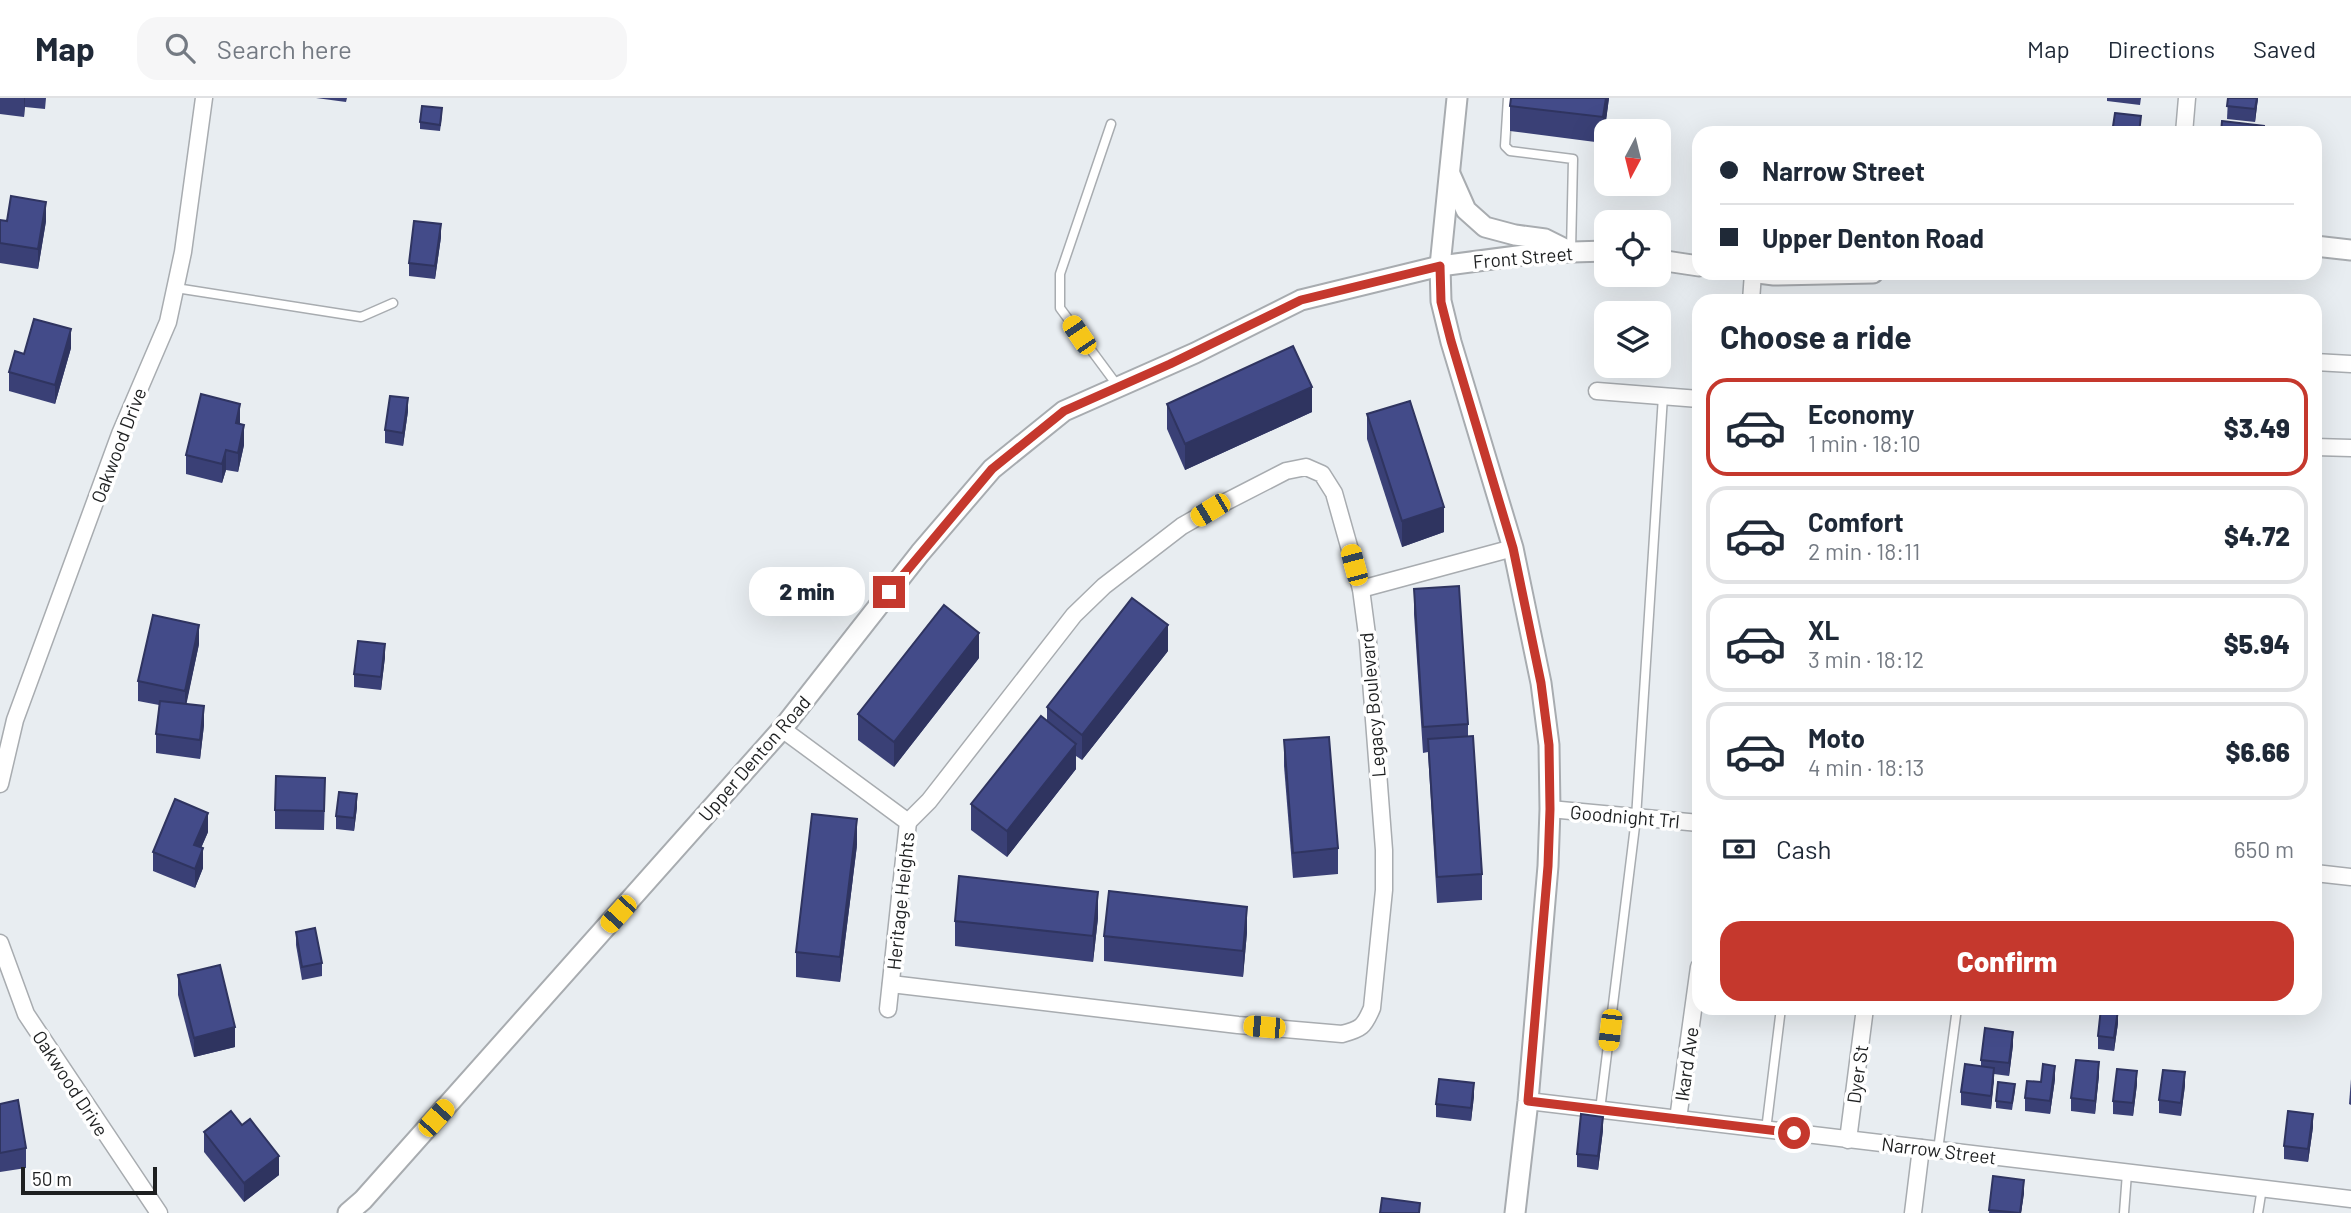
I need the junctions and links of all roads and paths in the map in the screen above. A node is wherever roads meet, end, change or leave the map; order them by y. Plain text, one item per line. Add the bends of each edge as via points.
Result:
1 (204, 98) edge
2 (1457, 98) edge
3 (1508, 98) edge
4 (2187, 98) edge
5 (1111, 124) dead end
6 (2185, 126) edge
7 (1450, 173) junction
8 (2322, 247) edge
9 (2351, 250) edge
10 (1594, 251) edge
11 (1571, 252) junction
12 (1671, 262) edge
13 (1692, 265) edge
14 (1440, 266) junction
15 (176, 288) junction
16 (393, 303) dead end
17 (1195, 353) joint
18 (2322, 362) edge
19 (2351, 364) edge
20 (1119, 387) junction
21 (1597, 391) dead end
22 (1663, 396) junction
23 (1692, 398) edge
24 (2322, 447) edge
25 (2351, 448) edge
26 (1513, 548) junction
27 (1361, 589) junction
28 (8, 717) edge
29 (782, 729) junction
30 (0, 784) edge
31 (1550, 809) junction
32 (1636, 818) junction
33 (908, 822) junction
34 (1692, 822) edge
35 (2322, 874) edge
36 (2351, 877) edge
37 (0, 943) edge
38 (891, 984) junction
39 (888, 1009) dead end
40 (1692, 1015) edge
41 (1780, 1015) edge
42 (1865, 1015) edge
43 (1955, 1015) edge
44 (1528, 1101) junction
45 (1600, 1110) junction
46 (1678, 1119) junction
47 (1766, 1129) junction
48 (1848, 1140) junction
49 (1930, 1149) junction
50 (2127, 1173) junction
51 (2262, 1188) junction
52 (2351, 1199) edge
53 (159, 1213) edge
54 (348, 1213) edge
55 (1515, 1213) edge
56 (1913, 1213) edge
57 (2124, 1213) edge
58 (2258, 1213) edge

1 - 15 street, Oakwood Drive
2 - 7 street
3 - 11 lane via 1505,146 1510,151 1573,159
4 - 6 street
5 - 20 lane via 1060,275 1058,295 1060,308
7 - 11 street via 1466,210 1485,227 1545,239
7 - 14 street
8 - 9 street
10 - 11 street, Front Street
11 - 14 street, Front Street
12 - 13 street
14 - 17 street, Front Street via 1301,300
14 - 26 street via 1441,302 1451,341
15 - 16 lane via 361,317
15 - 28 street, Oakwood Drive via 168,323
17 - 20 street, Upper Denton Road
18 - 19 street
20 - 29 street, Upper Denton Road via 1064,411 992,469
21 - 22 street
22 - 23 street
22 - 32 lane
24 - 25 street
26 - 27 street
26 - 31 street via 1541,683 1549,745
27 - 33 street, Legacy Boulevard via 1334,493 1322,474 1306,467 1286,471 1210,510 1104,586 1074,615
27 - 38 street, Legacy Boulevard via 1384,850 1372,1009 1365,1024 1342,1034
28 - 30 street, Oakwood Drive
29 - 33 street, Heritage Heights
29 - 54 street, Upper Denton Road
31 - 32 street, Goodnight Trl
31 - 44 street
32 - 34 street, Goodnight Trl
32 - 45 lane
33 - 38 street, Heritage Heights
35 - 36 street
37 - 53 street, Oakwood Drive via 26,1014
38 - 39 street, Heritage Heights
40 - 46 street, Ikard Ave
41 - 47 lane
42 - 48 street, Dyer St
43 - 49 lane
44 - 45 street, Narrow Street
44 - 55 street
45 - 46 street, Narrow Street
46 - 47 street, Narrow Street
47 - 48 street, Narrow Street
48 - 49 street, Narrow Street
49 - 50 street, Narrow Street
49 - 56 street
50 - 51 street, Narrow Street
50 - 57 lane
51 - 52 street, Narrow Street
51 - 58 lane

